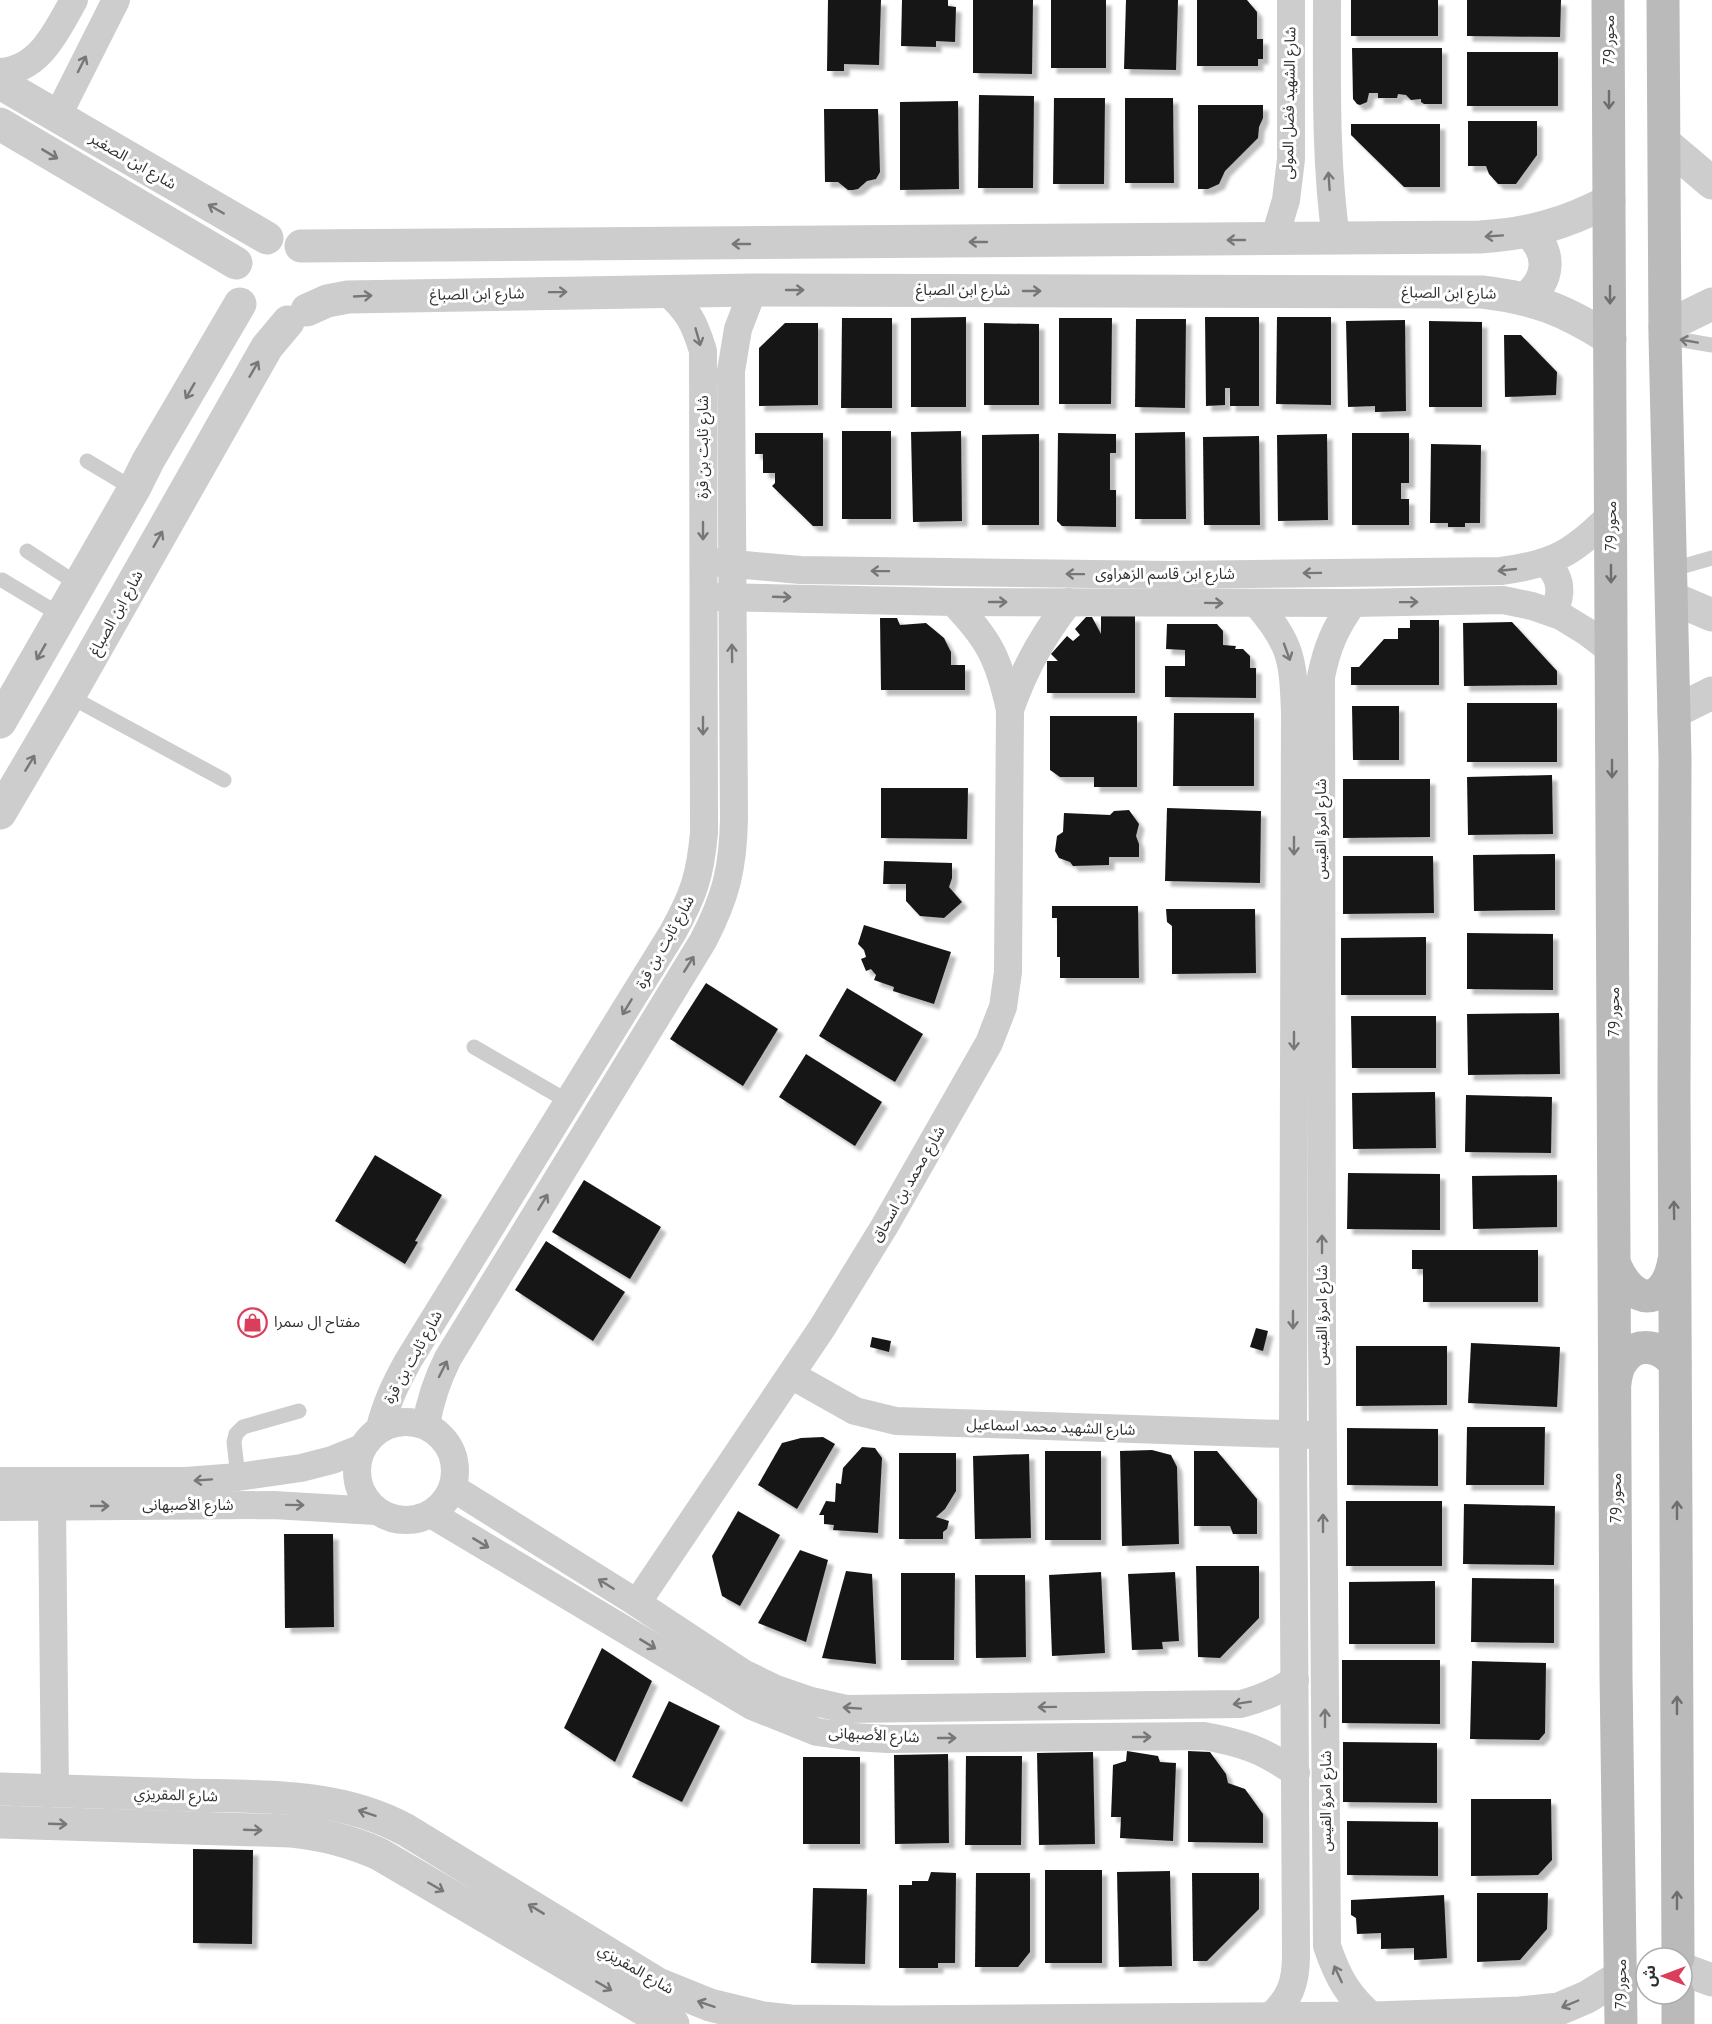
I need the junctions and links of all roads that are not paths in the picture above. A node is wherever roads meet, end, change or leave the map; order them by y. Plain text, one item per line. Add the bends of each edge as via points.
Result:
1 (74, 0) edge
2 (116, 0) edge
3 (1327, 0) edge
4 (1608, 0) edge
5 (1663, 0) edge
6 (1288, 3) edge
7 (0, 72) edge
8 (0, 82) edge
9 (57, 117) junction
10 (0, 124) edge
11 (1665, 143) junction
12 (1712, 183) edge
13 (1609, 201) junction
14 (1529, 232) junction
15 (267, 238) junction
16 (1336, 239) junction
17 (1274, 240) junction
18 (301, 246) junction
19 (236, 263) junction
20 (664, 290) junction
21 (753, 290) junction
22 (1525, 299) junction
23 (240, 304) junction
24 (1712, 304) edge
25 (298, 316) junction
26 (1665, 332) junction
27 (1610, 339) junction
28 (1712, 345) edge
29 (87, 461) dead end
30 (135, 489) junction
31 (1611, 515) junction
32 (27, 551) dead end
33 (1712, 558) edge
34 (702, 561) junction
35 (1545, 562) junction
36 (731, 563) junction
37 (2, 580) dead end
38 (1671, 584) junction
39 (80, 585) junction
40 (1173, 589) junction
41 (702, 597) junction
42 (731, 597) junction
43 (953, 602) junction
44 (1069, 602) junction
45 (1256, 603) junction
46 (1353, 603) junction
47 (1553, 614) junction
48 (1712, 615) edge
49 (62, 616) junction
50 (1612, 651) junction
51 (1712, 693) edge
52 (69, 696) junction
53 (4, 707) edge
54 (1010, 710) junction
55 (1674, 712) junction
56 (224, 780) dead end
57 (0, 813) edge
58 (474, 1047) dead end
59 (564, 1111) junction
60 (583, 1135) junction
61 (1676, 1252) junction
62 (1615, 1265) junction
63 (1676, 1364) junction
64 (791, 1375) junction
65 (1615, 1383) junction
66 (299, 1411) dead end
67 (426, 1425) junction
68 (1293, 1435) junction
69 (1323, 1436) junction
70 (371, 1438) junction
71 (238, 1477) junction
72 (0, 1481) edge
73 (453, 1488) junction
74 (52, 1506) junction
75 (0, 1507) edge
76 (376, 1511) junction
77 (431, 1514) junction
78 (637, 1603) junction
79 (1295, 1680) junction
80 (1296, 1773) junction
81 (0, 1789) edge
82 (55, 1791) junction
83 (0, 1822) edge
84 (1678, 1946) edge
85 (1694, 1973) edge
86 (1621, 1976) junction
87 (1712, 1980) edge
88 (1678, 2006) edge
89 (1523, 2018) edge
90 (740, 2019) edge
91 (1268, 2019) junction
92 (1374, 2019) junction
93 (672, 2024) edge
94 (1621, 2024) edge
95 (1678, 2024) edge

1 - 7 street via 46,48 28,63
9 -> 2 street
16 -> 3 street via 1327,154
4 -> 13 main road, محور 79
5 - 11 main road
6 - 17 street, شارع الشهيد فضل المولى via 1291,159 1286,200
8 - 9 street, شارع ابن الصغير
15 -> 9 street, شارع ابن الصغير
10 -> 19 street
11 - 12 street
11 - 26 main road
13 - 14 street via 1579,217
13 -> 27 main road, محور 79
14 -> 16 street via 1480,237
14 - 22 street via 1542,247 1545,266 1539,285
15 - 18 street via 279,237
15 - 19 street via 249,247
16 - 17 street
17 -> 18 street
18 - 25 street via 317,269 318,284 315,297
19 - 23 street via 232,284
20 - 21 street, شارع ابن الصباغ
25 -> 20 street, شارع ابن الصباغ via 327,301 348,297
20 -> 34 street, شارع ثابت بن قرة via 683,307 696,327 702,351
21 -> 22 street, شارع ابن الصباغ via 1482,292
21 - 36 street, شارع ثابت بن قرة via 738,329 731,371
22 - 27 street, شارع ابن الصباغ via 1580,320
23 - 25 street via 266,323
23 -> 30 street
24 - 26 street
52 -> 25 street, شارع ابن الصباغ via 267,347
28 -> 26 lane
26 - 38 main road
27 - 31 main road, محور 79
29 - 30 lane
30 - 39 street
31 - 35 street, شارع ابن قاسم الزهراوى via 1588,538 1562,556
31 -> 50 main road, محور 79
32 - 39 lane
33 - 38 lane
34 - 36 street, شارع ابن قاسم الزهراوى
34 - 41 street, شارع ثابت بن قرة
35 -> 40 street, شارع ابن قاسم الزهراوى via 1501,571
35 - 47 street via 1560,586
40 -> 36 street, شارع ابن قاسم الزهراوى
36 - 42 street, شارع ثابت بن قرة
37 - 49 lane
38 - 48 street
38 - 55 main road
39 - 49 street
40 - 44 street, شارع ابن قاسم الزهراوى
40 -> 45 street, شارع ابن قاسم الزهراوى
41 - 42 street, شارع ابن قاسم الزهراوى
41 -> 59 street, شارع ثابت بن قرة via 704,833 700,868 690,901
42 -> 43 street, شارع ابن قاسم الزهراوى
60 -> 42 street, شارع ثابت بن قرة via 703,941 728,883 734,819
43 -> 44 street, شارع ابن قاسم الزهراوى
43 - 54 street, شارع محمد بن اسحاق via 992,650 1004,679
44 - 54 street, شارع محمد بن اسحاق via 1034,652
45 - 46 street, شارع ابن قاسم الزهراوى
45 -> 68 street, شارع امرؤ القيس via 1275,626 1289,653 1293,679
46 -> 47 street, شارع ابن قاسم الزهراوى via 1503,600
69 -> 46 street, شارع امرؤ القيس via 1321,677 1326,650
47 - 50 street, شارع ابن قاسم الزهراوى
49 -> 53 street
50 -> 62 main road, محور 79
51 - 55 street
52 - 56 lane
57 -> 52 street, شارع ابن الصباغ
54 - 64 street, شارع محمد بن اسحاق via 1008,972 1003,1006 989,1043 884,1227
61 -> 55 main road
58 - 59 lane
59 - 60 street
59 - 70 street, شارع ثابت بن قرة via 408,1361
67 -> 60 street, شارع ثابت بن قرة via 437,1380 448,1358
61 - 62 main road via 1662,1292 1650,1295 1628,1288
61 - 63 main road
62 - 65 main road, محور 79
63 - 65 main road via 1657,1348 1644,1347 1623,1359
84 -> 63 main road
64 - 68 street, شارع الشهيد محمد اسماعيل via 855,1411 896,1421
64 - 78 street, شارع محمد بن اسحاق
65 - 86 main road, محور 79
66 - 71 lane via 243,1427 236,1434
67 - 70 street via 395,1422
67 - 73 street via 452,1451
68 - 69 street, شارع الشهيد محمد اسماعيل
68 - 79 street, شارع امرؤ القيس
92 -> 69 street, شارع امرؤ القيس via 1347,1990 1327,1946
70 - 71 street, شارع الأصبهانى via 332,1460
70 - 76 street via 357,1461 356,1475 366,1501
71 -> 72 street, شارع الأصبهانى via 186,1481
73 - 77 street
78 -> 73 street, شارع الأصبهانى
74 - 75 street, شارع الأصبهانى
74 -> 76 street, شارع الأصبهانى via 273,1504
74 - 82 street
76 - 77 street via 403,1520
77 -> 80 street, شارع الأصبهانى via 752,1706 817,1732 888,1739 1204,1736 1252,1747
79 -> 78 street, شارع الأصبهانى via 1260,1700 1241,1704 846,1709 776,1689 743,1673
79 - 80 street, شارع امرؤ القيس
80 - 91 street, شارع امرؤ القيس via 1296,1973 1291,1991
81 - 82 street, شارع المقريزي
90 -> 82 street, شارع المقريزي via 658,1984 387,1820 297,1798
83 -> 93 street, شارع المقريزي via 291,1831 358,1845
85 - 87 street
86 -> 89 street, شارع المقريزي via 1587,1997
86 - 94 main road, محور 79
88 - 95 main road
89 - 92 street, شارع المقريزي
90 - 91 street, شارع المقريزي
91 - 92 street, شارع المقريزي

